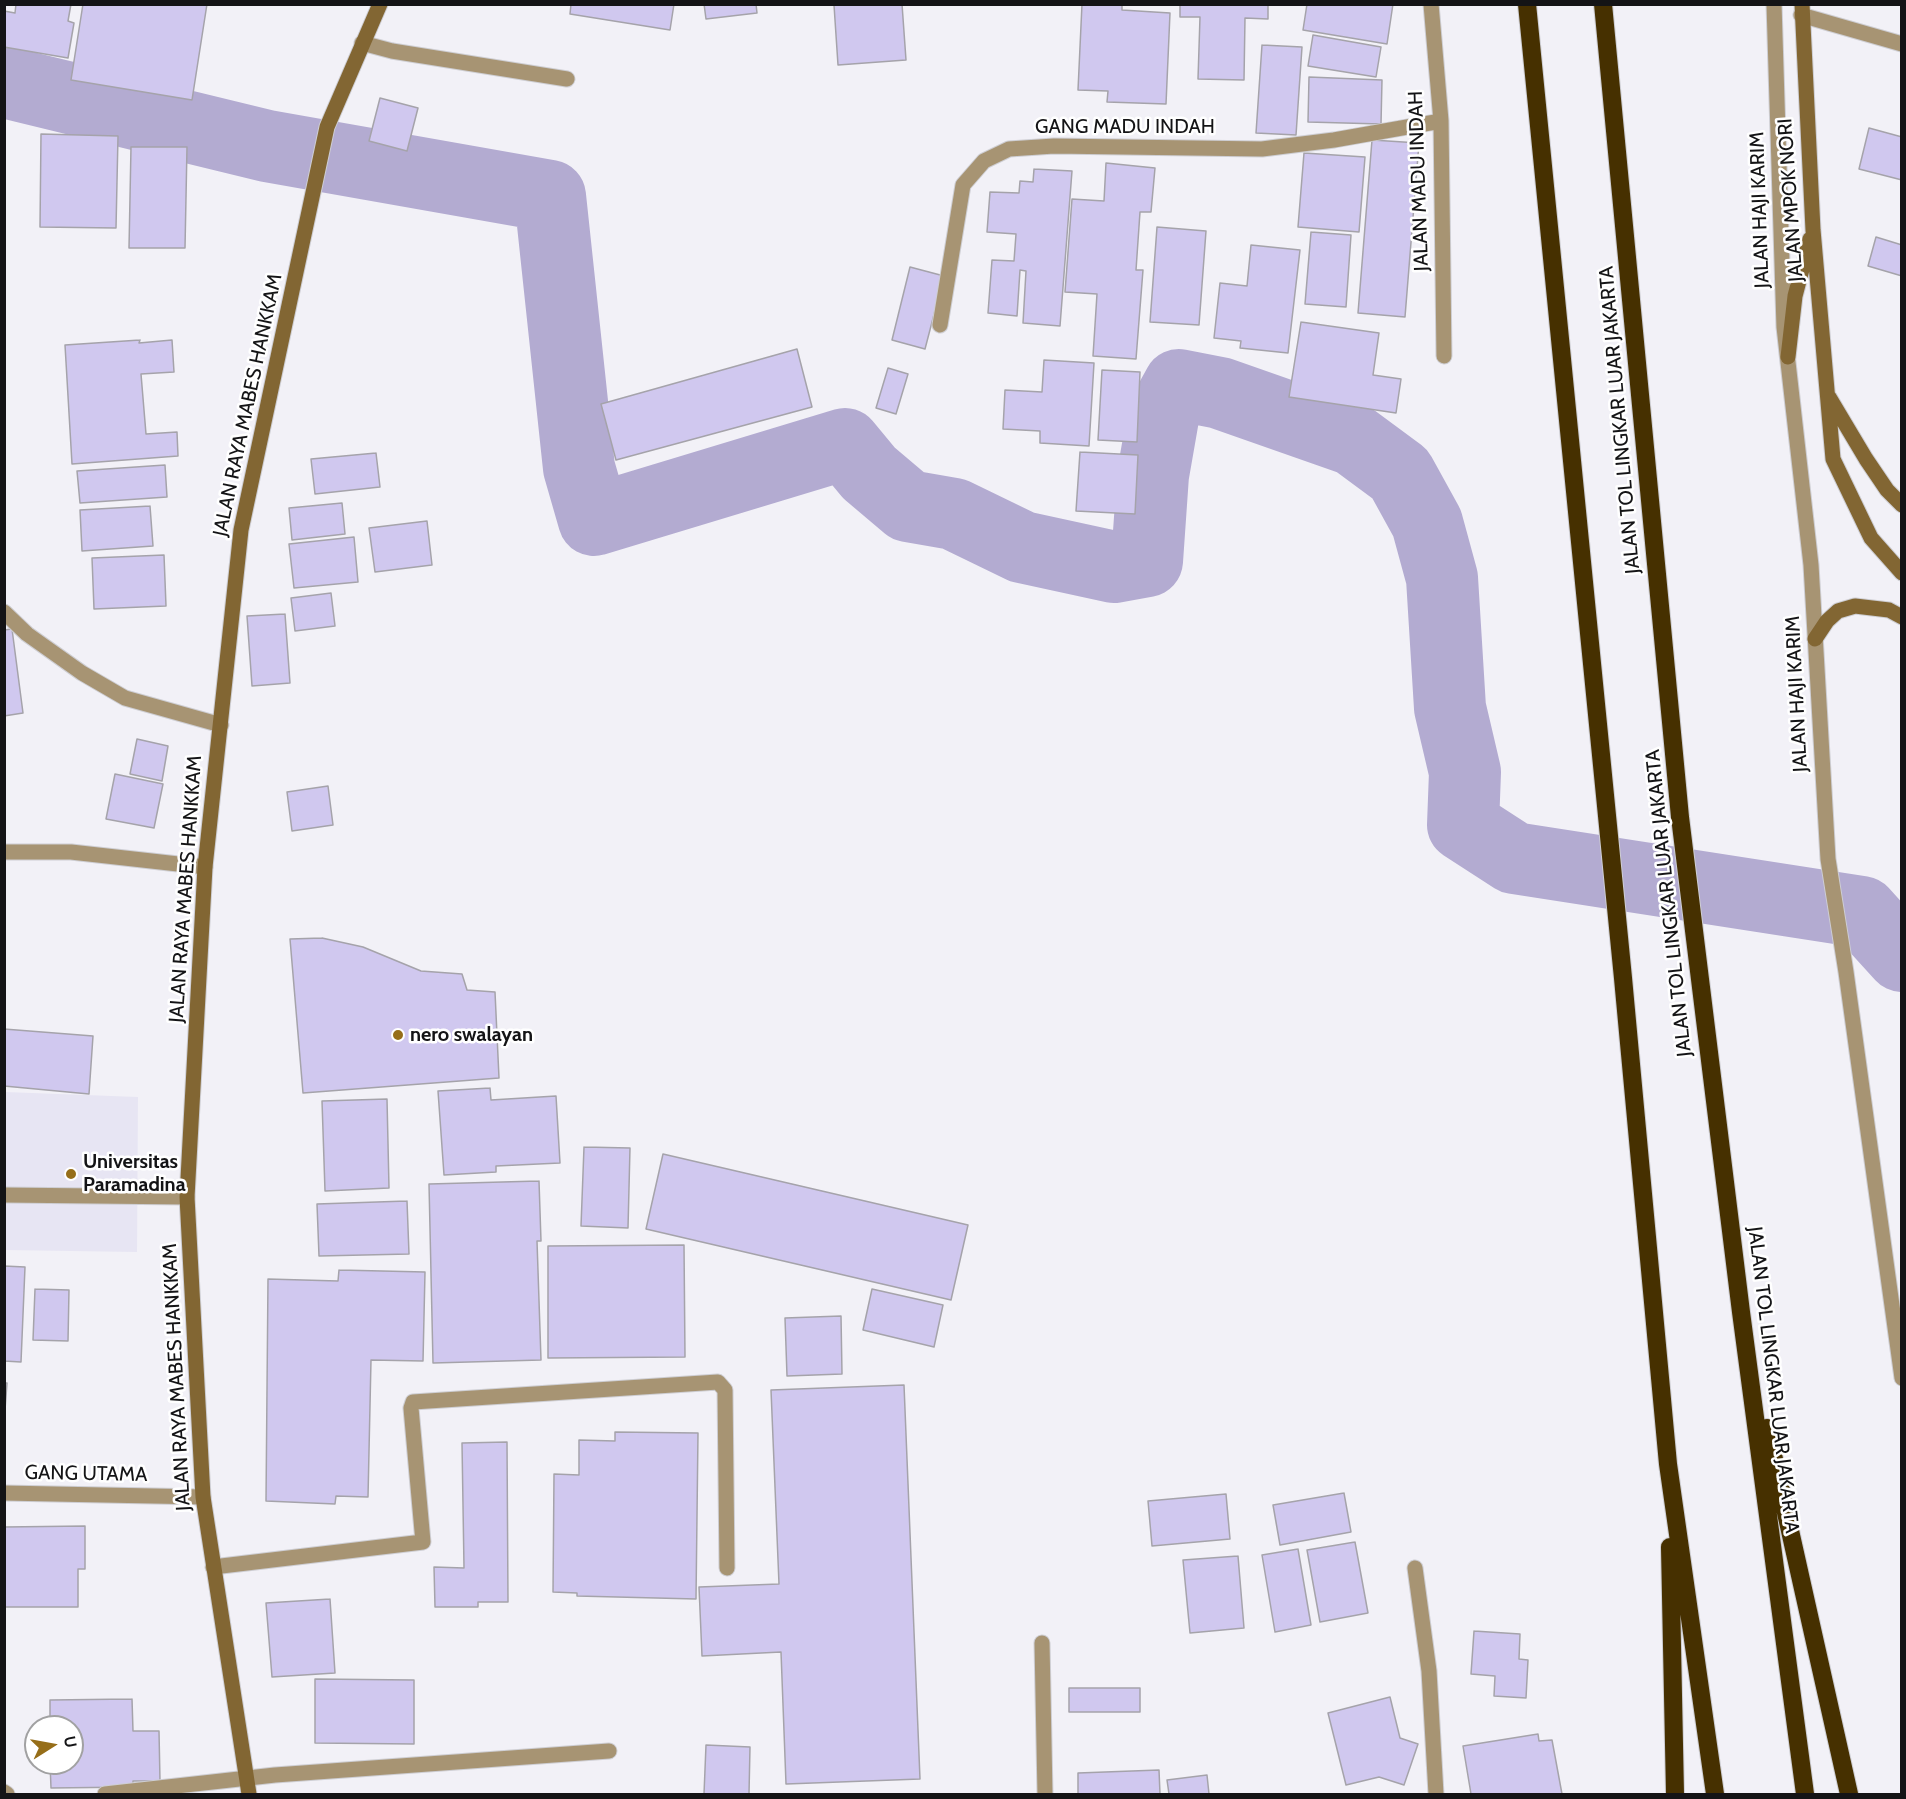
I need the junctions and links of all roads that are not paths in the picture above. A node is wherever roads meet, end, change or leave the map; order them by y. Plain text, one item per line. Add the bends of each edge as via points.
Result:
1 (380, 4) edge
2 (1431, 4) edge
3 (1527, 4) edge
4 (1603, 4) edge
5 (1774, 4) edge
6 (1802, 10) edge
7 (362, 43) junction
8 (1902, 44) edge
9 (567, 79) dead end
10 (1441, 121) junction
11 (1813, 230) junction
12 (940, 325) dead end
13 (1444, 356) dead end
14 (1788, 357) junction
15 (1826, 392) junction
16 (1902, 505) edge
17 (1902, 573) edge
18 (4, 612) edge
19 (1902, 617) edge
20 (1815, 639) junction
21 (220, 725) junction
22 (4, 852) edge
23 (205, 867) junction
24 (4, 1195) edge
25 (187, 1197) junction
26 (1895, 1276) edge
27 (1741, 1312) junction
28 (1899, 1336) edge
29 (1902, 1378) edge
30 (1668, 1464) junction
31 (4, 1493) edge
32 (203, 1497) junction
33 (213, 1567) junction
34 (727, 1568) dead end
35 (1415, 1568) dead end
36 (1042, 1642) dead end
37 (609, 1751) dead end
38 (245, 1778) junction
39 (105, 1794) edge
40 (249, 1794) edge
41 (1045, 1794) edge
42 (1436, 1794) edge
43 (1675, 1794) edge
44 (1715, 1794) edge
45 (1805, 1794) edge
46 (1849, 1794) edge

1 - 7 main road, JALAN RAYA MABES HANKKAM
2 - 10 street, JALAN MADU INDAH
3 - 30 highway
4 - 27 highway, JALAN TOL LINGKAR LUAR JAKARTA via 1680,817
5 - 14 street, JALAN HAJI KARIM
6 - 8 street
6 - 11 main road, JALAN MPOK NORI
7 - 9 street
7 - 21 main road, JALAN RAYA MABES HANKKAM via 327,127 241,531
10 - 12 street, GANG MADU INDAH via 1262,149 1009,149 984,161 963,185
10 - 13 street, JALAN MADU INDAH
11 - 14 main road via 1796,296
11 - 15 main road, JALAN MPOK NORI
14 - 20 street, JALAN HAJI KARIM via 1811,565
15 - 16 main road, JALAN MPOK NORI via 1866,459
15 - 17 main road, JALAN MPOK NORI via 1833,459 1871,538
18 - 21 street via 82,674 125,698
19 - 20 main road via 1889,610 1855,606 1838,611
20 - 26 street, JALAN HAJI KARIM via 1828,859
21 - 23 main road, JALAN RAYA MABES HANKKAM
22 - 23 street via 71,852
23 - 25 main road, JALAN RAYA MABES HANKKAM
24 - 25 street
25 - 32 main road, JALAN RAYA MABES HANKKAM
26 - 28 street, JALAN HAJI KARIM
27 - 45 highway, JALAN TOL LINGKAR LUAR JAKARTA
27 - 46 highway
28 - 29 street, JALAN HAJI KARIM
30 - 43 highway
30 - 44 highway
31 - 32 street, GANG UTAMA
32 - 33 main road, JALAN RAYA MABES HANKKAM
33 - 34 street via 423,1542 413,1402 718,1382 725,1390
33 - 38 main road, JALAN RAYA MABES HANKKAM
35 - 42 street via 1429,1671
36 - 41 street
37 - 38 street
38 - 39 street
38 - 40 main road, JALAN RAYA MABES HANKKAM

